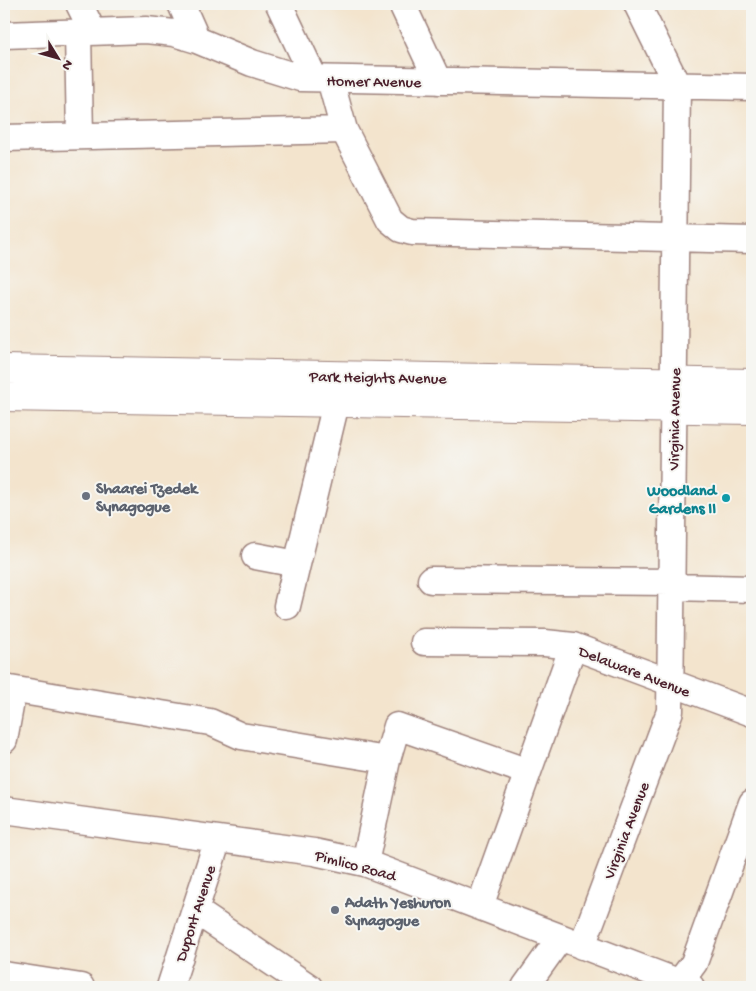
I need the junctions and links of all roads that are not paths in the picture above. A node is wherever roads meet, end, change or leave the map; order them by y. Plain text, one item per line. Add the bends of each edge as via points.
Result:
1 (79, 4) edge
2 (181, 4) edge
3 (279, 4) edge
4 (402, 4) edge
5 (637, 4) edge
6 (86, 32) junction
7 (4, 35) edge
8 (197, 40) junction
9 (322, 79) junction
10 (438, 81) junction
11 (677, 85) junction
12 (752, 87) edge
13 (344, 130) junction
14 (80, 136) junction
15 (4, 138) edge
16 (676, 239) junction
17 (752, 240) edge
18 (4, 369) edge
19 (82, 370) junction
20 (674, 382) junction
21 (752, 384) edge
22 (4, 397) edge
23 (77, 398) junction
24 (336, 403) junction
25 (674, 409) junction
26 (752, 410) edge
27 (255, 556) dead end
28 (297, 564) junction
29 (431, 580) dead end
30 (672, 584) junction
31 (752, 589) edge
32 (287, 606) dead end
33 (424, 642) dead end
34 (573, 646) junction
35 (672, 684) junction
36 (8, 689) edge
37 (752, 714) edge
38 (4, 740) edge
39 (387, 760) junction
40 (528, 772) junction
41 (752, 803) edge
42 (4, 810) edge
43 (218, 839) junction
44 (743, 855) edge
45 (364, 863) junction
46 (480, 906) junction
47 (196, 911) junction
48 (571, 942) junction
49 (4, 975) edge
50 (51, 985) edge
51 (682, 986) edge
52 (81, 987) edge
53 (170, 987) edge
54 (309, 987) edge
55 (524, 987) edge

1 - 6 street
2 - 8 street
3 - 9 street
4 - 10 street
5 - 11 street, Virginia Avenue
6 - 7 street, Homer Avenue
6 - 8 street, Homer Avenue via 146,30
6 - 14 street
8 - 9 street, Homer Avenue via 276,72
9 - 10 street, Homer Avenue
9 - 13 street
10 - 11 street, Homer Avenue
11 - 12 street, Homer Avenue
11 - 16 street, Virginia Avenue
13 - 14 street
13 - 16 street via 390,220 401,229 412,232
14 - 15 street
16 - 17 street
16 - 20 street, Virginia Avenue
18 - 19 main road, Park Heights Avenue
19 - 20 main road, Park Heights Avenue
19 - 23 street
20 - 21 main road, Park Heights Avenue
20 - 25 street, Virginia Avenue
22 - 23 main road, Park Heights Avenue
23 - 24 main road, Park Heights Avenue
24 - 25 main road, Park Heights Avenue
24 - 28 street
25 - 26 main road, Park Heights Avenue
25 - 30 street, Virginia Avenue
27 - 28 street
28 - 32 street
29 - 30 street
30 - 31 street
30 - 35 street, Virginia Avenue
33 - 34 street, Delaware Avenue
34 - 35 street, Delaware Avenue
34 - 40 street
35 - 37 street, Delaware Avenue
35 - 48 street, Virginia Avenue via 670,711
36 - 38 street
36 - 39 street via 210,722 242,736
39 - 40 street via 397,726
39 - 45 street
40 - 46 street
41 - 44 street
42 - 43 street, Pimlico Road
43 - 45 street, Pimlico Road via 314,852
43 - 47 street, Dupont Avenue
44 - 51 street
45 - 46 street, Pimlico Road
46 - 48 street, Pimlico Road
47 - 53 street, Dupont Avenue
47 - 54 street
48 - 51 street, Pimlico Road
48 - 55 street, Virginia Avenue
49 - 50 street
50 - 52 street

